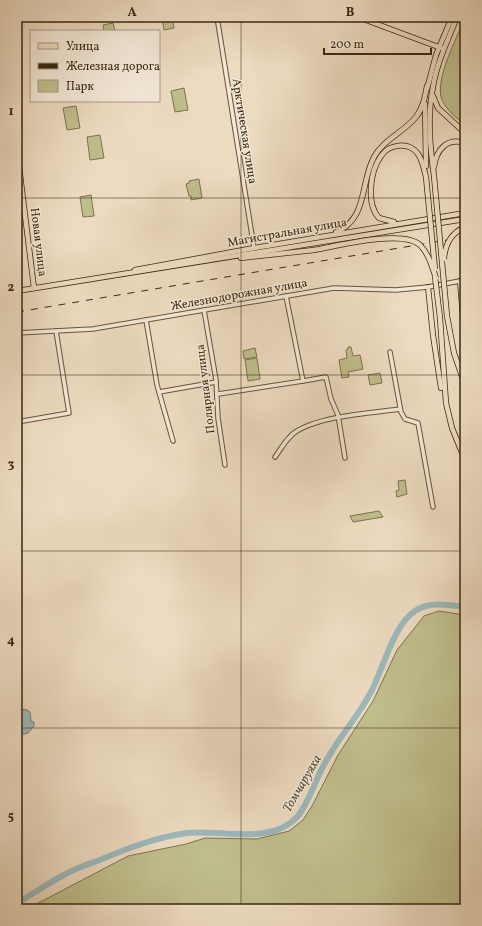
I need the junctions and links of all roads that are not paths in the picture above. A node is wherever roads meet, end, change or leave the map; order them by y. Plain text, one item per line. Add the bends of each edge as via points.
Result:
1 (217, 17) edge
2 (358, 17) edge
3 (452, 17) edge
4 (457, 17) edge
5 (441, 48) junction
6 (430, 87) junction
7 (465, 133) edge
8 (465, 143) edge
9 (17, 150) edge
10 (434, 176) junction
11 (426, 177) junction
12 (465, 212) edge
13 (465, 219) edge
14 (425, 220) junction
15 (465, 227) edge
16 (320, 237) junction
17 (254, 248) junction
18 (176, 267) junction
19 (443, 272) junction
20 (112, 275) junction
21 (436, 278) junction
22 (462, 280) edge
23 (428, 287) junction
24 (34, 288) junction
25 (17, 291) edge
26 (286, 296) junction
27 (204, 310) junction
28 (146, 320) junction
29 (56, 331) junction
30 (17, 333) edge
31 (465, 339) edge
32 (390, 352) dead end
33 (303, 381) junction
34 (216, 382) junction
35 (465, 385) edge
36 (159, 392) junction
37 (218, 394) junction
38 (400, 409) junction
39 (338, 418) junction
40 (17, 422) edge
41 (452, 428) junction
42 (173, 441) dead end
43 (276, 457) dead end
44 (345, 458) dead end
45 (465, 460) edge
46 (225, 465) dead end
47 (433, 507) dead end

1 - 17 street, Арктическая улица
2 - 5 main road
3 - 5 main road
4 - 5 main road
5 - 6 main road
6 - 7 main road via 436,106
6 - 10 main road
6 - 11 main road via 424,126
6 - 16 main road via 417,117 375,156 356,216 341,230
8 - 10 main road via 453,142 442,147 437,154
9 - 24 main road, Новая улица
10 - 19 main road, bridge
11 - 14 main road via 415,150 406,146 395,146 380,157 371,195 374,211 382,220
11 - 21 main road, bridge
12 - 14 main road, Магистральная улица
13 - 18 main road, Магистральная улица
14 - 16 main road, Магистральная улица
15 - 19 main road, bridge via 456,232 448,242
16 - 17 main road, Магистральная улица
17 - 20 main road, Магистральная улица
18 - 20 main road, Магистральная улица
18 - 21 main road, bridge via 314,250 386,238 404,238 423,249
19 - 35 main road, bridge via 454,353
20 - 24 main road, Магистральная улица
21 - 41 main road, bridge via 444,391
22 - 23 street, Железнодорожная улица
22 - 31 main road
23 - 26 street, Железнодорожная улица via 392,290 342,287
23 - 41 main road via 442,394
24 - 25 main road, Магистральная улица
26 - 27 street, Железнодорожная улица
26 - 33 street
27 - 28 street, Железнодорожная улица
27 - 34 street, Полярная улица
28 - 29 street, Железнодорожная улица via 93,329
28 - 36 street
29 - 30 street, Железнодорожная улица
29 - 40 street via 69,414
32 - 38 street
33 - 37 street
33 - 39 street via 326,378
34 - 36 street
34 - 37 street, Полярная улица
36 - 42 street
37 - 46 street, Полярная улица via 218,418
38 - 39 street
38 - 47 street via 405,419 418,423
39 - 43 street via 299,430 290,437
39 - 44 street
41 - 45 main road

